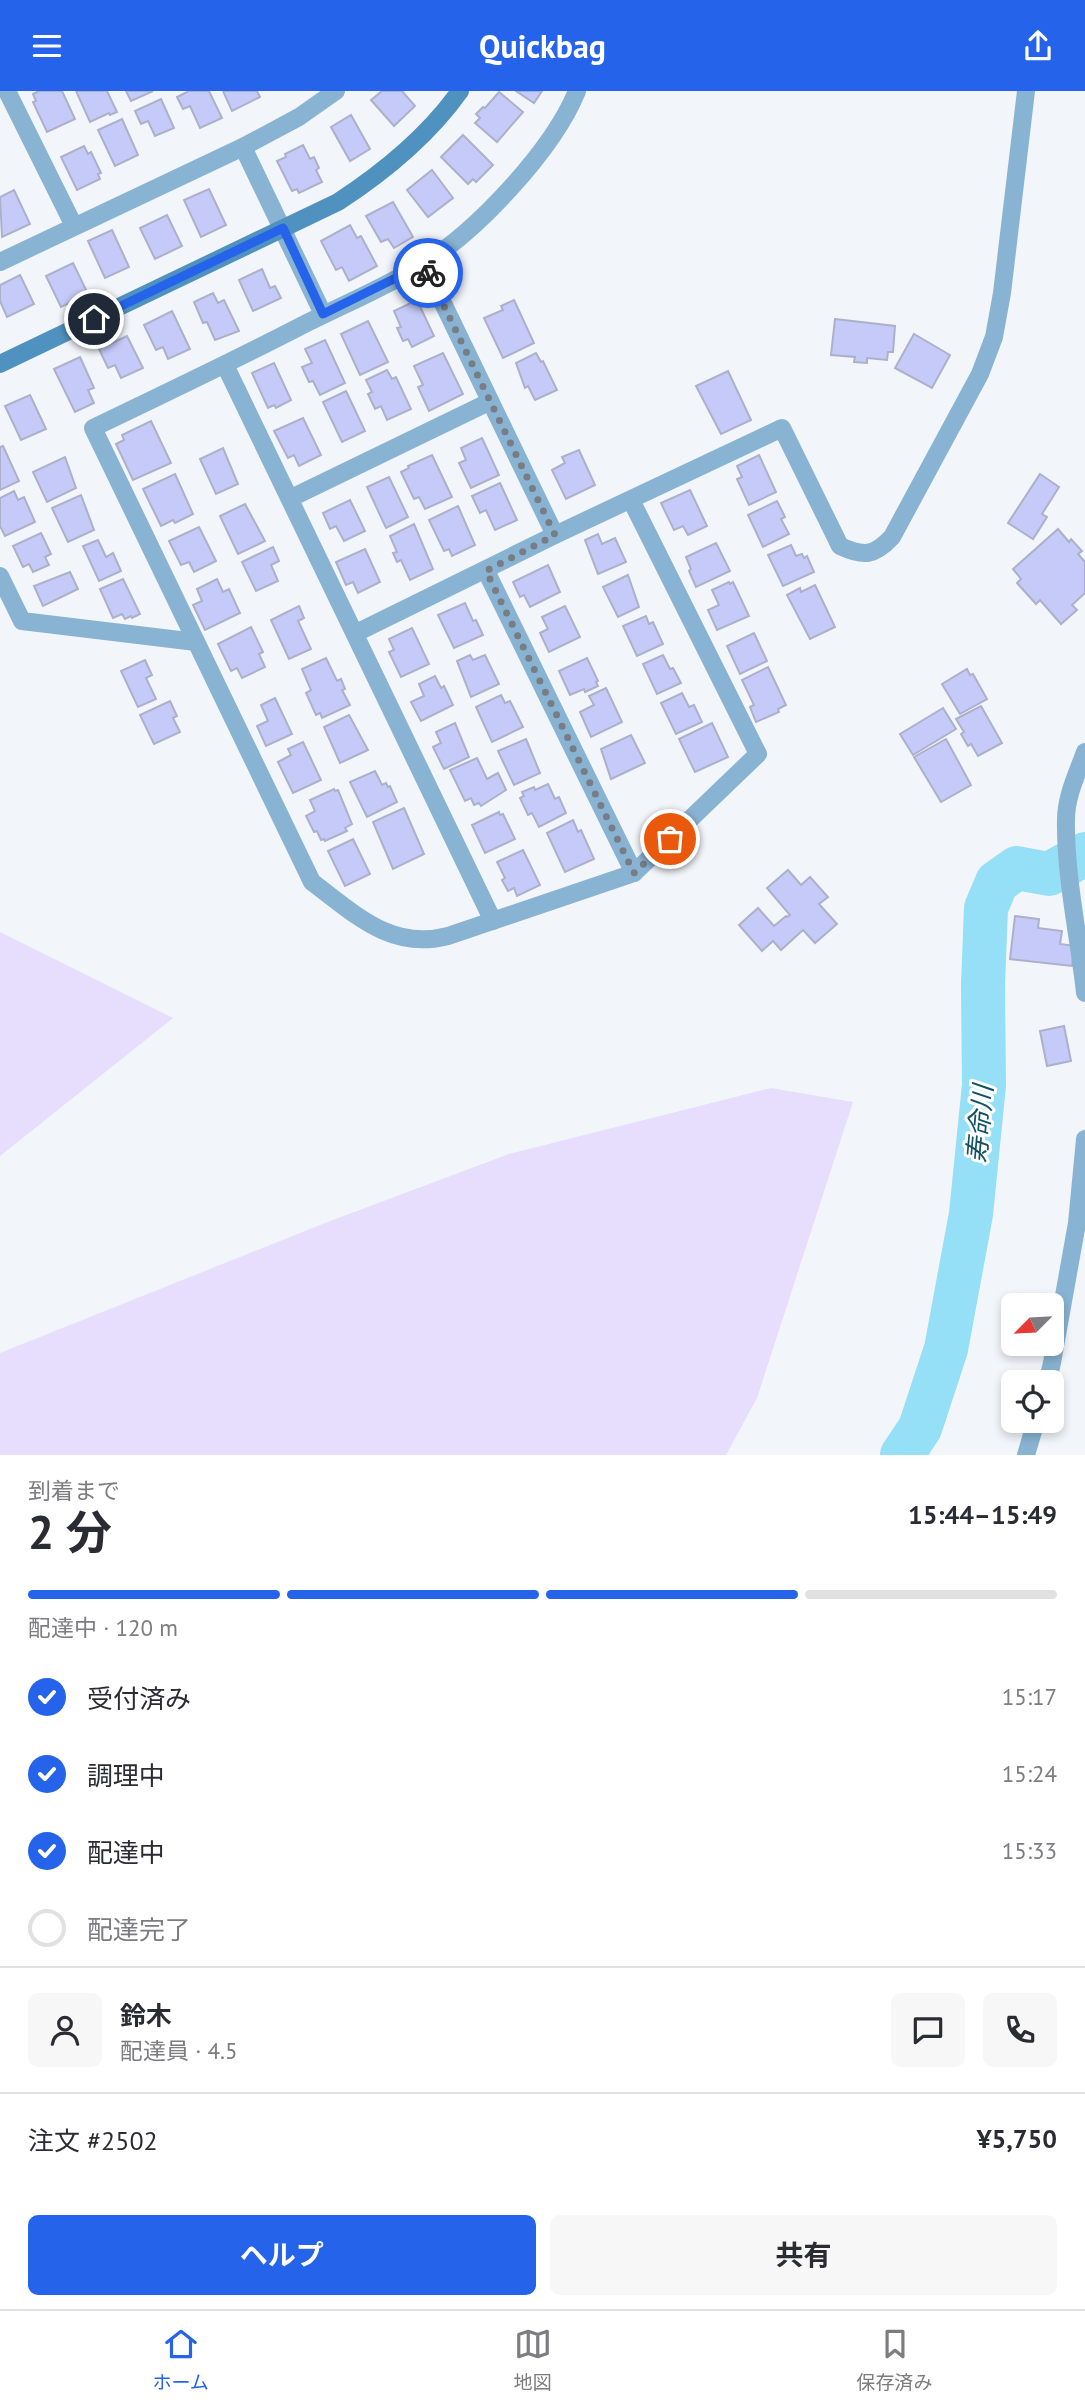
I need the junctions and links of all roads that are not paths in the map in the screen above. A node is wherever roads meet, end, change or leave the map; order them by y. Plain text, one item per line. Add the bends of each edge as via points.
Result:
1 (7, 91) edge
2 (336, 91) edge
3 (460, 91) edge
4 (578, 91) edge
5 (1026, 91) edge
6 (243, 147) junction
7 (74, 226) junction
8 (283, 228) junction
9 (0, 262) edge
10 (424, 264) junction
11 (323, 314) junction
12 (0, 365) edge
13 (225, 365) junction
14 (489, 402) junction
15 (290, 498) junction
16 (631, 500) junction
17 (555, 535) junction
18 (486, 571) junction
19 (0, 576) edge
20 (356, 633) junction
21 (196, 642) junction
22 (1085, 752) edge
23 (634, 873) junction
24 (493, 921) junction
25 (1085, 993) edge
26 (1085, 1139) edge
27 (1050, 1370) edge
28 (1032, 1433) edge
29 (1026, 1455) edge

1 - 7 street
2 - 6 street
3 - 8 street via 428,128 369,182
4 - 10 street via 548,140 491,209
5 - 16 street via 994,337 980,374 892,537 878,551 857,554 840,546 782,428
6 - 7 street
6 - 8 street
7 - 9 street
8 - 11 street
8 - 12 street
10 - 11 street
10 - 14 street
11 - 13 street
13 - 15 street
13 - 21 street via 93,428
14 - 15 street
14 - 17 street
15 - 20 street
16 - 17 street
16 - 23 street via 758,754
17 - 18 street
18 - 20 street
18 - 23 street
19 - 21 street via 22,621
20 - 24 street
21 - 24 street via 312,882 362,919 408,940 430,940
22 - 25 street via 1070,790 1066,818
23 - 24 street
26 - 27 street via 1077,1223
28 - 29 street

